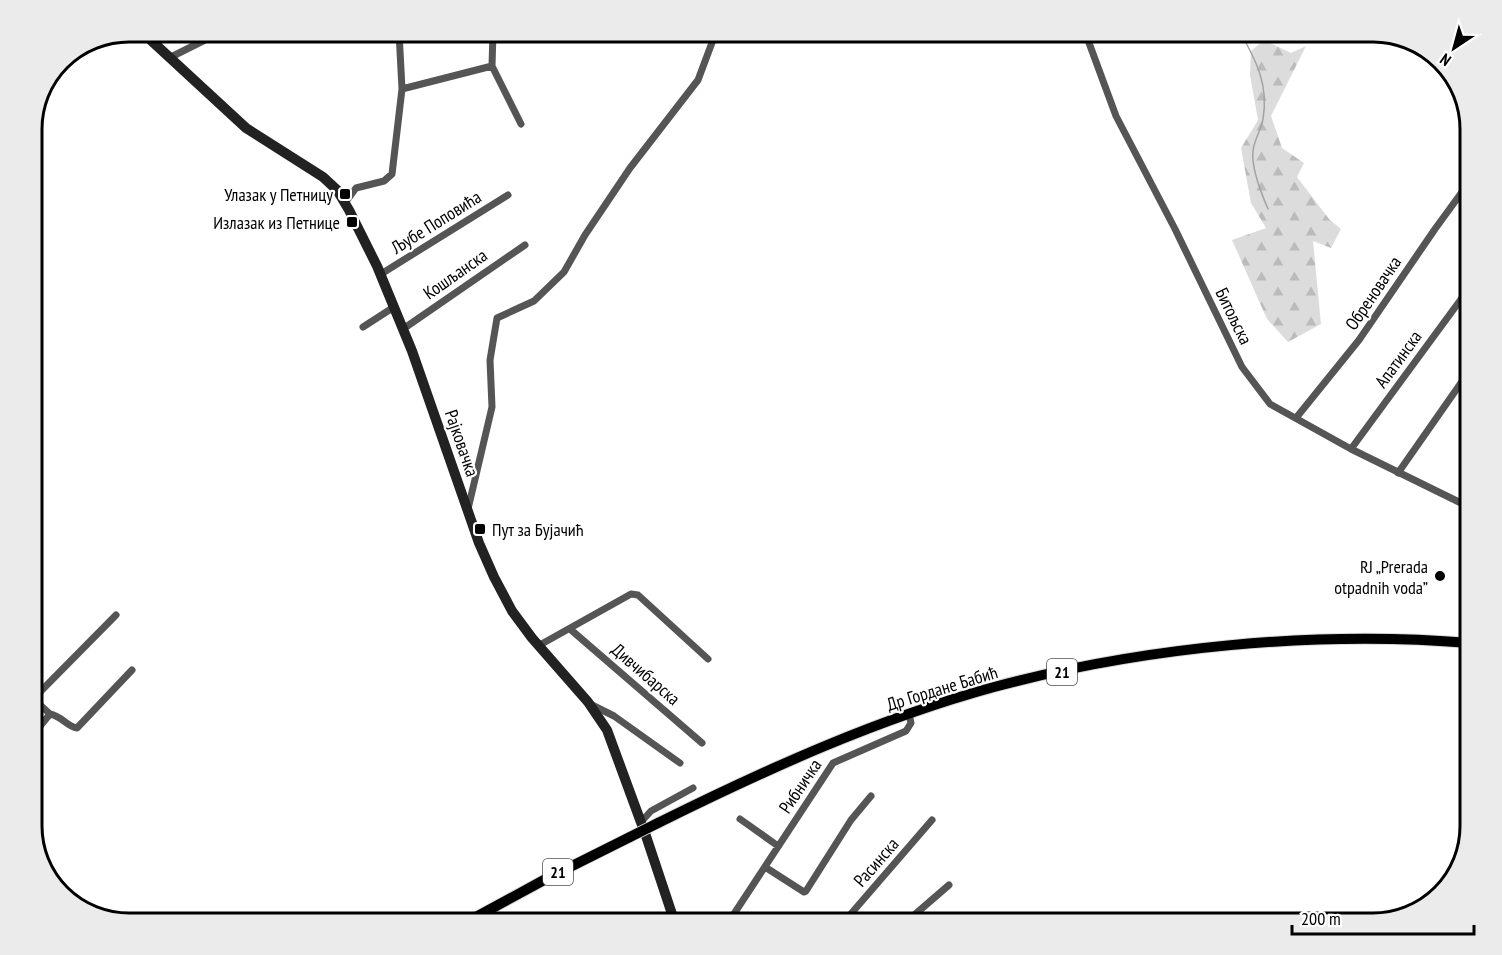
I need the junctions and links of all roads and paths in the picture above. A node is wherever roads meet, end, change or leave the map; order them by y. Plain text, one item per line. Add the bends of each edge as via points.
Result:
1 (152, 42) edge
2 (201, 42) edge
3 (400, 42) edge
4 (493, 42) edge
5 (712, 42) edge
6 (1088, 42) edge
7 (169, 58) junction
8 (492, 66) junction
9 (402, 89) junction
10 (522, 124) dead end
11 (508, 195) dead end
12 (1460, 195) edge
13 (345, 203) junction
14 (525, 245) dead end
15 (381, 274) junction
16 (1460, 300) edge
17 (394, 307) junction
18 (363, 327) dead end
19 (403, 329) junction
20 (1460, 384) edge
21 (1296, 418) junction
22 (1351, 449) junction
23 (1398, 473) junction
24 (1460, 503) edge
25 (468, 509) junction
26 (116, 615) dead end
27 (570, 629) junction
28 (1460, 643) edge
29 (538, 646) junction
30 (708, 659) dead end
31 (132, 670) dead end
32 (42, 690) edge
33 (590, 704) junction
34 (42, 707) edge
35 (50, 714) junction
36 (909, 714) junction
37 (42, 724) edge
38 (702, 743) dead end
39 (680, 763) dead end
40 (693, 788) dead end
41 (871, 796) dead end
42 (740, 819) dead end
43 (932, 820) dead end
44 (641, 822) junction
45 (778, 846) junction
46 (765, 867) junction
47 (949, 885) dead end
48 (485, 913) edge
49 (671, 913) edge
50 (735, 913) edge
51 (852, 913) edge
52 (917, 913) edge

1 - 7 main road, Рајковачка
2 - 7 street
3 - 9 street
4 - 8 street
5 - 25 street via 698,80 630,168 564,272 534,301 496,318 490,360 492,407
6 - 21 street, Битољска via 1116,116 1242,367 1270,404
7 - 13 main road, Рајковачка via 246,128 323,177
8 - 9 street
8 - 10 street
9 - 13 street via 392,174 384,181 356,188
11 - 15 street, Љубе Поповића
12 - 21 street, Обреновачка via 1359,340
13 - 15 main road, Рајковачка
14 - 19 street, Кошљанска
15 - 17 main road, Рајковачка
16 - 22 street, Апатинска
17 - 18 street
17 - 19 main road, Рајковачка
19 - 25 main road, Рајковачка
20 - 23 street
21 - 22 street, Битољска
22 - 23 street, Битољска
23 - 24 street, Битољска
25 - 29 main road, Рајковачка via 494,577 512,611
26 - 32 street
27 - 29 street
27 - 30 street via 631,594 638,595
27 - 38 street, Дивчибарска
28 - 36 main road, Др Гордане Бабић / 21 via 1321,640 1160,654 996,687
29 - 33 main road, Рајковачка
31 - 35 street via 77,728
33 - 39 street via 614,716
33 - 44 main road, Рајковачка via 610,736
34 - 35 street
35 - 37 street
36 - 45 street, Рибничка via 911,723 906,731 833,763
36 - 48 main road, Др Гордане Бабић / 21, bridge via 785,763 553,875
40 - 44 street via 651,811
41 - 46 street via 806,891
42 - 45 street
43 - 51 street, Расинска
44 - 49 main road, Рајковачка
45 - 46 street, Рибничка
46 - 50 street, Рибничка
47 - 52 street

